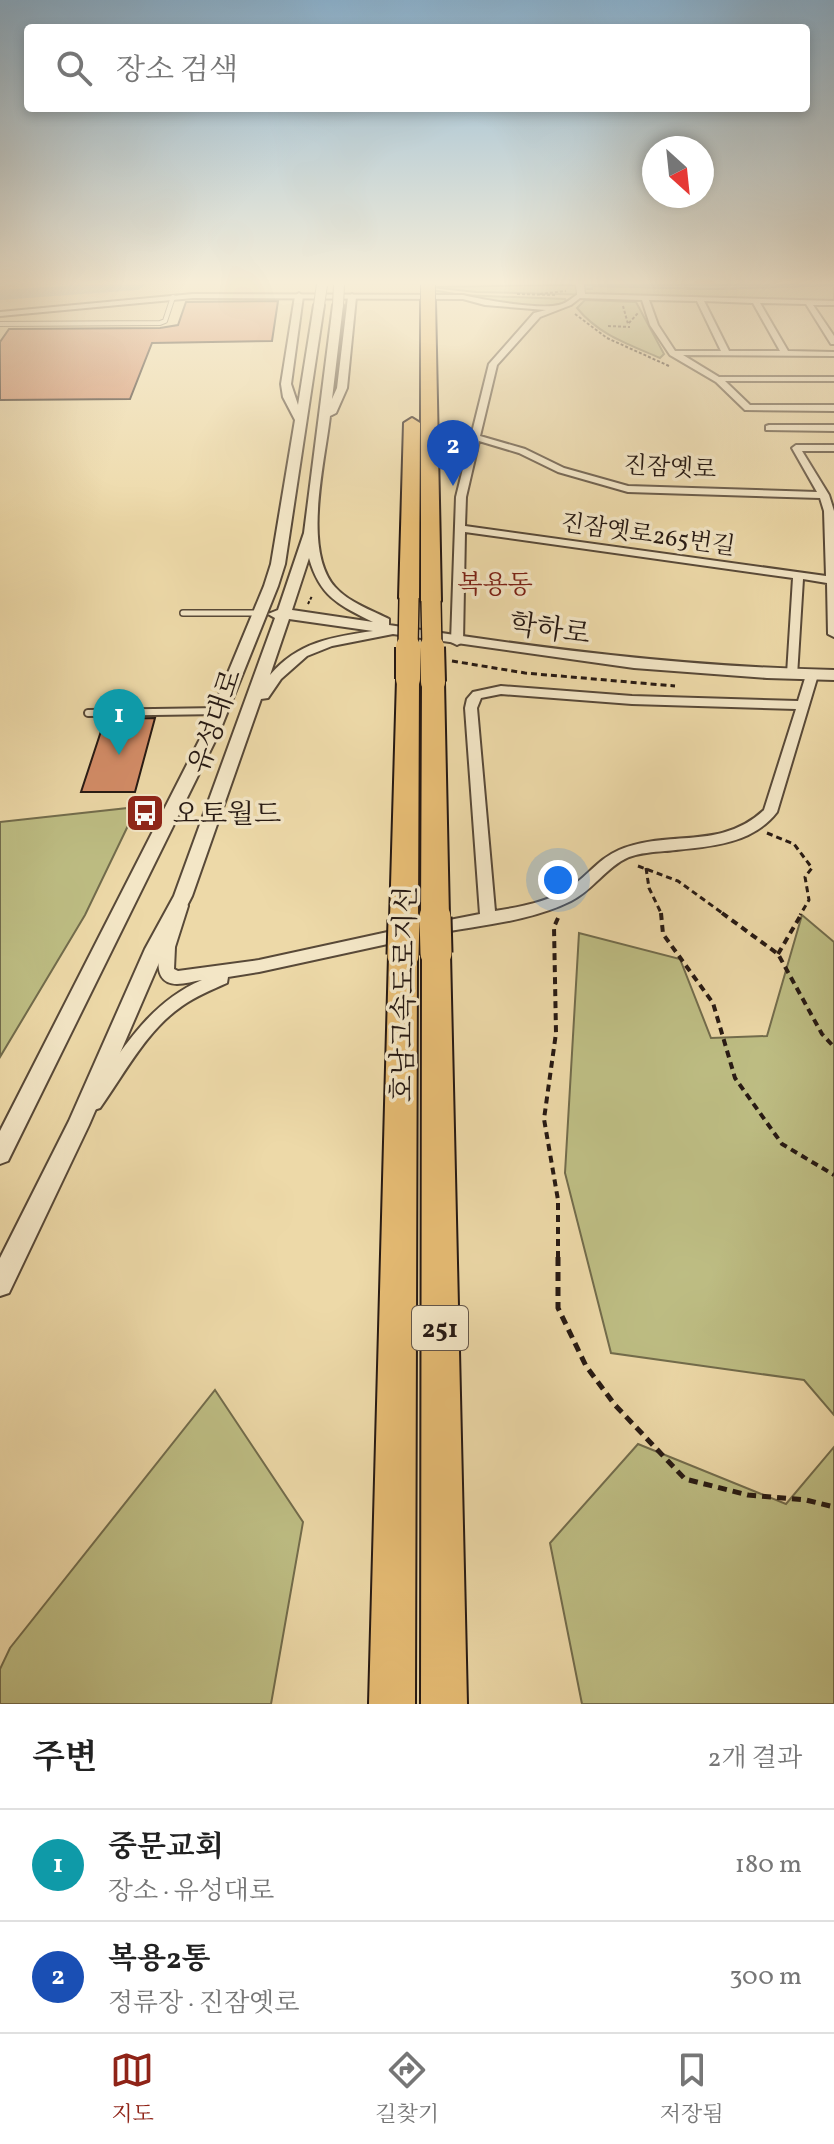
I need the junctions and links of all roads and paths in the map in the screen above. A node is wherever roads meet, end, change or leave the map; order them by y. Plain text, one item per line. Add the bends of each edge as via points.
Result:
1 (289, 365) edge
2 (309, 365) edge
3 (331, 365) edge
4 (345, 365) edge
5 (418, 365) edge
6 (423, 365) edge
7 (493, 365) edge
8 (667, 365) edge
9 (692, 365) edge
10 (676, 369) dead end
11 (717, 379) junction
12 (834, 379) edge
13 (834, 408) edge
14 (300, 419) junction
15 (769, 428) dead end
16 (834, 428) edge
17 (323, 430) junction
18 (475, 437) junction
19 (834, 448) edge
20 (817, 482) junction
21 (834, 482) edge
22 (824, 495) junction
23 (831, 511) edge
24 (460, 528) junction
25 (310, 533) junction
26 (831, 537) edge
27 (798, 575) junction
28 (831, 582) edge
29 (312, 596) dead end
30 (309, 602) dead end
31 (183, 613) dead end
32 (260, 613) junction
33 (284, 615) junction
34 (401, 631) junction
35 (834, 634) edge
36 (457, 642) junction
37 (427, 673) junction
38 (793, 674) junction
39 (812, 675) junction
40 (834, 675) edge
41 (684, 687) dead end
42 (801, 705) junction
43 (220, 711) junction
44 (88, 713) dead end
45 (245, 725) junction
46 (747, 832) junction
47 (615, 859) junction
48 (646, 868) junction
49 (183, 896) junction
50 (566, 897) junction
51 (488, 916) junction
52 (420, 936) junction
53 (778, 954) junction
54 (259, 966) junction
55 (834, 1047) edge
56 (78, 1125) junction
57 (0, 1154) edge
58 (834, 1175) edge
59 (0, 1284) edge
60 (834, 1507) edge
61 (392, 1704) edge
62 (444, 1704) edge

1 - 14 street via 288,397
2 - 14 street, 유성대로, bridge
3 - 17 street, 유성대로, bridge
4 - 17 street via 342,388
5 - 37 highway, 호남고속도로지선 / 251, bridge via 409,598
6 - 37 highway, 호남고속도로지선 / 251, bridge via 431,601
7 - 18 street
8 - 10 path
9 - 11 street
11 - 12 street
11 - 13 street via 748,408
14 - 32 street, 유성대로 via 278,564
15 - 16 street
17 - 25 street, 유성대로
18 - 22 street, 진잠옛로 via 628,489
18 - 24 street via 461,497
19 - 20 street via 796,448
20 - 21 street
20 - 22 street
22 - 23 street
23 - 26 street
24 - 27 street, 진잠옛로265번길
24 - 36 street
25 - 33 street, 유성대로
25 - 34 street via 318,576 330,594
26 - 28 street
27 - 28 street, 진잠옛로265번길
27 - 38 street
28 - 35 street
29 - 30 path
31 - 32 lane
32 - 33 street, 학하로
32 - 43 street, 유성대로
33 - 34 street, 학하로
33 - 45 street, 유성대로
34 - 36 street, 학하로
34 - 45 street via 310,647 292,657
36 - 38 street, 학하로 via 583,660
37 - 41 path via 525,673
37 - 52 highway, 호남고속도로지선 / 251
38 - 39 street, 학하로
39 - 40 street, 학하로
39 - 42 street
42 - 46 street via 770,812
42 - 51 street via 501,690 477,695 471,708
43 - 44 lane
43 - 57 street, 유성대로
45 - 49 street, 유성대로
46 - 47 street via 629,851
46 - 53 path via 779,834 807,854 812,868 805,877 809,900
47 - 48 path
47 - 50 street
48 - 53 path via 678,881
48 - 58 path via 663,934 713,1003 735,1078 782,1144
49 - 54 street via 166,950 167,972 175,978 196,977
49 - 56 street, 유성대로
50 - 51 street
50 - 60 path via 554,927 556,1033 544,1119 558,1200 558,1308 586,1366 685,1479 748,1495
51 - 54 street
52 - 61 highway, 호남고속도로지선 / 251
52 - 62 highway, 호남고속도로지선 / 251
53 - 55 path
54 - 56 street via 195,988 168,1005 148,1024
56 - 59 street, 유성대로

